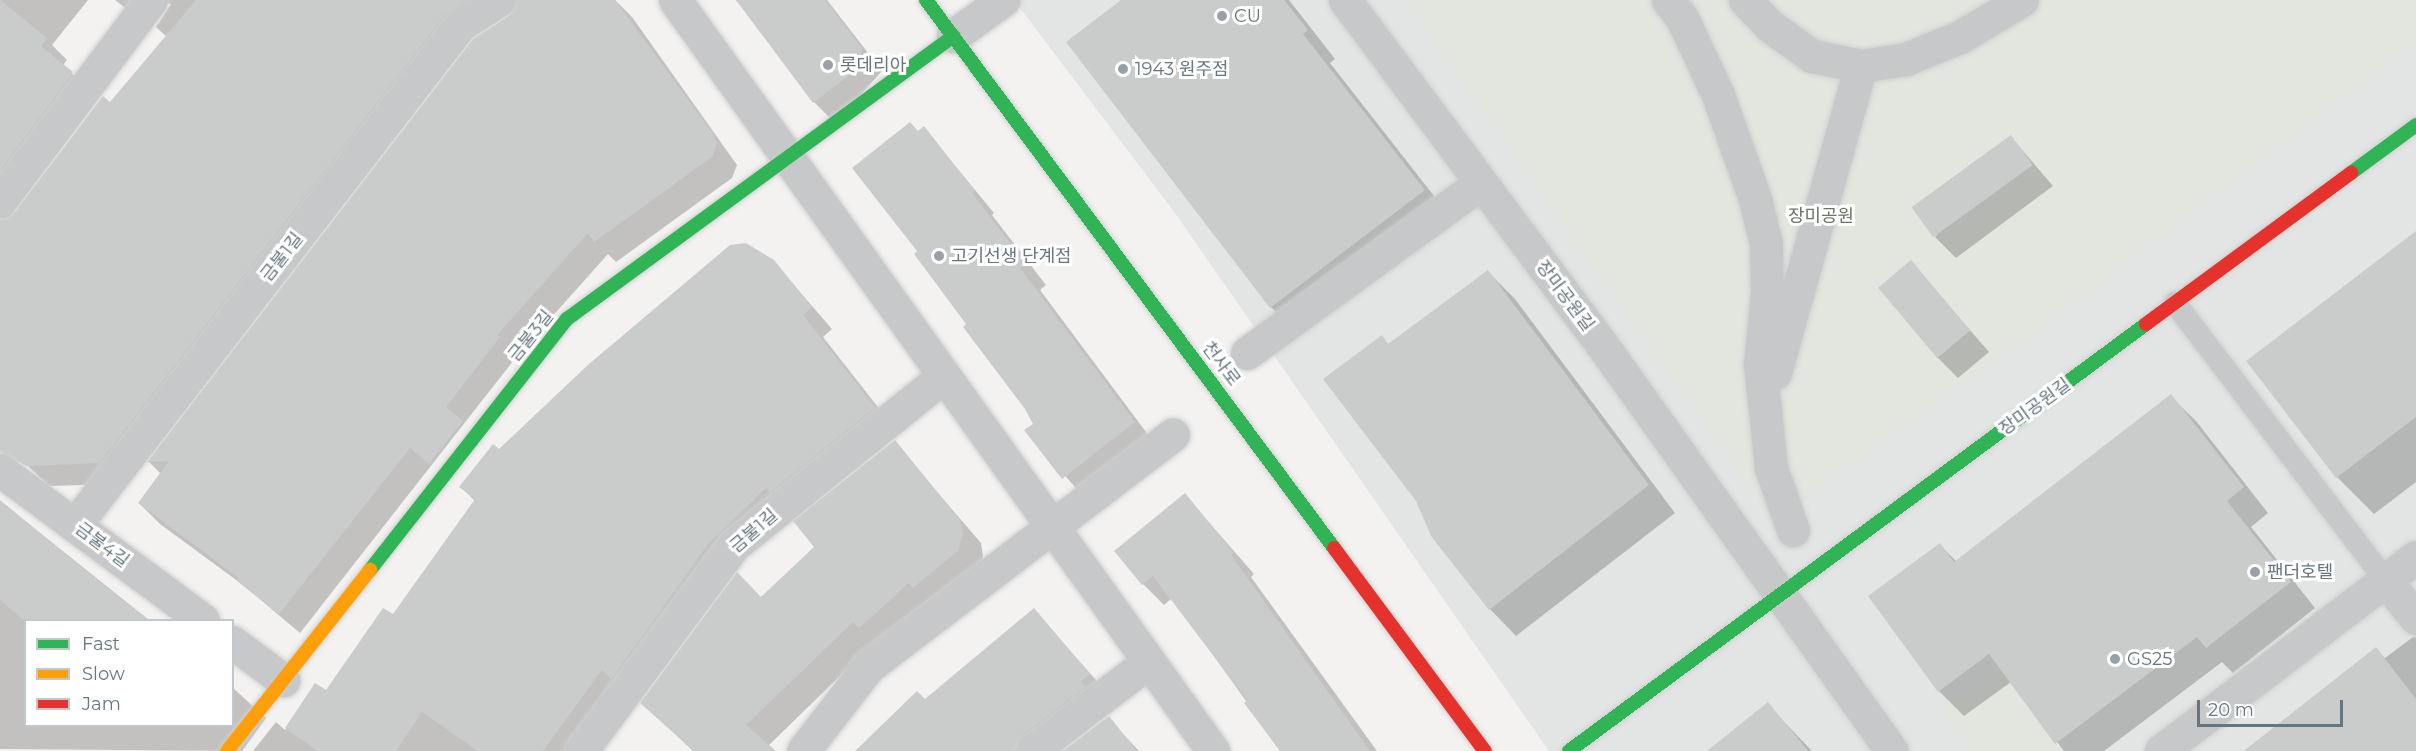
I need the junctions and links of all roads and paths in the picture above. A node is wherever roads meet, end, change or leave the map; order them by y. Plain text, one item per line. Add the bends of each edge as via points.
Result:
1 (151, 0) edge
2 (499, 0) edge
3 (675, 0) edge
4 (926, 0) edge
5 (1003, 0) edge
6 (1345, 0) edge
7 (1668, 0) edge
8 (1745, 0) edge
9 (2022, 0) edge
10 (953, 36) junction
11 (1861, 66) junction
12 (2416, 125) edge
13 (784, 157) junction
14 (1480, 184) junction
15 (0, 201) edge
16 (2175, 303) junction
17 (1247, 353) dead end
18 (944, 376) junction
19 (1765, 410) junction
20 (1173, 434) dead end
21 (0, 470) edge
22 (75, 525) junction
23 (1051, 525) junction
24 (1793, 530) dead end
25 (2416, 557) edge
26 (2385, 580) junction
27 (1779, 596) junction
28 (2416, 618) edge
29 (200, 619) edge
30 (234, 643) edge
31 (1148, 662) junction
32 (283, 680) junction
33 (227, 751) edge
34 (581, 751) edge
35 (803, 751) edge
36 (1032, 751) edge
37 (1214, 751) edge
38 (1485, 751) edge
39 (1569, 751) edge
40 (1892, 751) edge
41 (2161, 751) edge

1 - 15 street
2 - 22 street, 금불1길 via 460,24
3 - 13 street
4 - 10 street, 천사로
5 - 10 street
6 - 14 street, 장미공원길
7 - 19 street via 1682,18 1718,95 1763,232 1767,292 1760,365
8 - 11 street via 1770,26 1812,56
9 - 11 street via 1960,37 1906,59
10 - 13 street, 금불3길
10 - 38 street, 천사로
11 - 19 street
12 - 16 street, 장미공원길
13 - 18 street
13 - 32 street, 금불3길 via 567,319
14 - 17 street
14 - 27 street, 장미공원길 via 1610,356
16 - 26 lane
16 - 27 street, 장미공원길
18 - 23 street
18 - 34 street, 금불1길 via 734,546
19 - 24 street via 1771,468
20 - 23 street
21 - 22 street, 금불4길
22 - 29 street, 금불4길
23 - 31 street
23 - 35 street via 869,666
25 - 26 street
26 - 28 street
26 - 41 street
27 - 39 street, 장미공원길
27 - 40 street, 장미공원길
30 - 32 street
31 - 36 street
31 - 37 street
32 - 33 street, 금불3길

